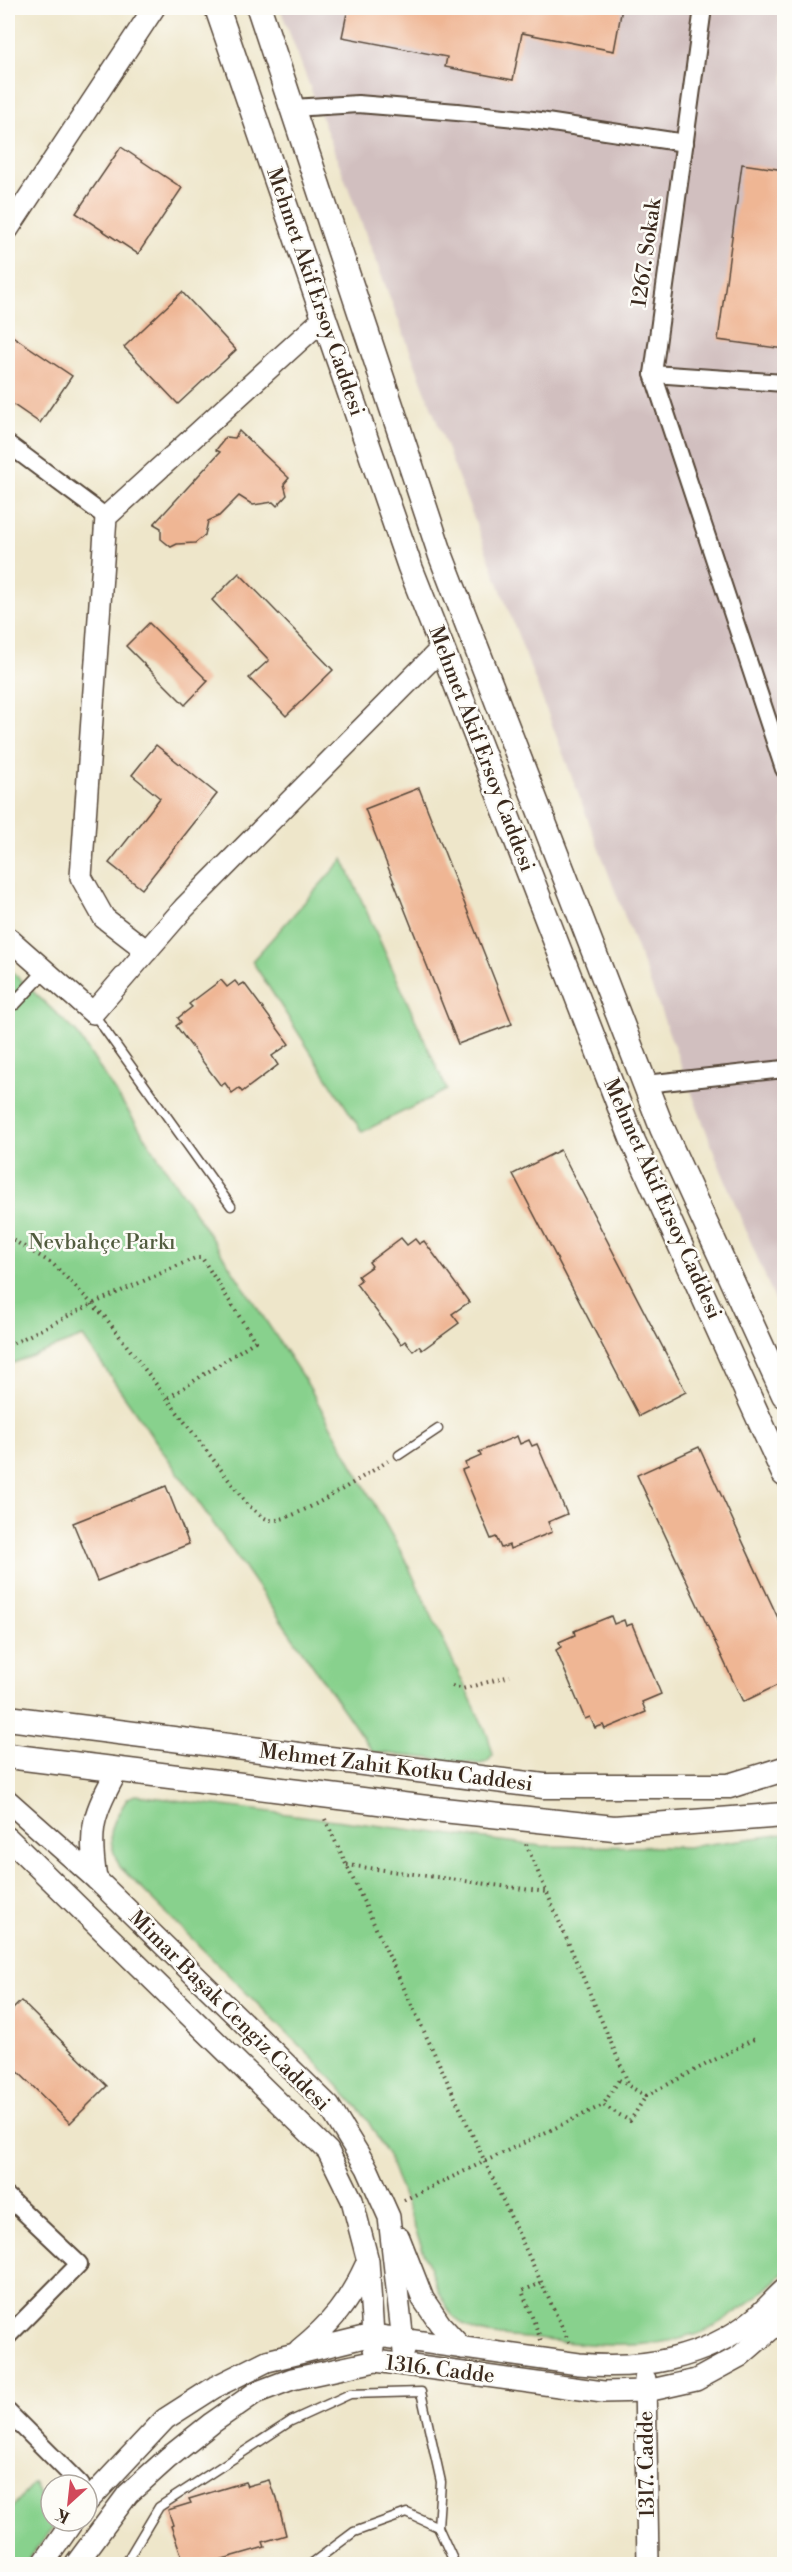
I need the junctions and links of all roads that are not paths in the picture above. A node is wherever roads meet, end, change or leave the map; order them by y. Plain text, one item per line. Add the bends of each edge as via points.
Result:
1 (154, 8) edge
2 (217, 8) edge
3 (259, 8) edge
4 (703, 8) edge
5 (292, 108) junction
6 (685, 143) junction
7 (8, 229) edge
8 (356, 302) junction
9 (324, 318) junction
10 (653, 374) junction
11 (784, 383) edge
12 (8, 444) edge
13 (106, 516) junction
14 (471, 632) junction
15 (442, 648) junction
16 (784, 769) edge
17 (8, 938) edge
18 (147, 951) junction
19 (45, 970) junction
20 (8, 1002) edge
21 (93, 1013) junction
22 (784, 1069) edge
23 (645, 1084) junction
24 (231, 1206) dead end
25 (784, 1395) edge
26 (438, 1429) dead end
27 (399, 1455) road end
28 (784, 1474) edge
29 (8, 1718) edge
30 (8, 1756) edge
31 (118, 1769) junction
32 (784, 1769) edge
33 (8, 1801) edge
34 (784, 1815) edge
35 (8, 1838) edge
36 (96, 1879) junction
37 (8, 2197) edge
38 (387, 2213) junction
39 (368, 2261) junction
40 (784, 2290) edge
41 (784, 2318) edge
42 (372, 2335) junction
43 (8, 2336) edge
44 (401, 2339) junction
45 (462, 2348) junction
46 (294, 2354) junction
47 (376, 2361) junction
48 (644, 2364) junction
49 (407, 2365) junction
50 (647, 2391) junction
51 (8, 2412) edge
52 (67, 2473) edge
53 (99, 2482) edge
54 (438, 2527) junction
55 (66, 2533) edge
56 (43, 2565) edge
57 (76, 2565) edge
58 (125, 2565) edge
59 (311, 2565) edge
60 (455, 2565) edge
61 (648, 2565) edge

1 - 7 street
2 - 9 main road, Mehmet Akif Ersoy Caddesi
3 - 5 main road, Mehmet Akif Ersoy Caddesi
4 - 6 street, 1267. Sokak
5 - 6 street via 358,104 458,111
5 - 8 main road, Mehmet Akif Ersoy Caddesi
6 - 10 street, 1267. Sokak
8 - 9 main road
8 - 14 main road, Mehmet Akif Ersoy Caddesi via 441,556
9 - 13 street
9 - 15 main road, Mehmet Akif Ersoy Caddesi
10 - 11 street
10 - 16 street
12 - 13 street
13 - 18 street via 81,877 104,918
14 - 15 main road
14 - 23 main road, Mehmet Akif Ersoy Caddesi
15 - 18 street via 184,908
15 - 28 main road, Mehmet Akif Ersoy Caddesi via 633,1141
17 - 19 street
18 - 21 street
19 - 20 street via 15,1003
19 - 21 street
21 - 24 lane
22 - 23 street
23 - 25 main road, Mehmet Akif Ersoy Caddesi
26 - 27 lane
29 - 32 main road, Mehmet Zahit Kotku Caddesi via 544,1786 729,1786
30 - 31 main road, Mehmet Zahit Kotku Caddesi
31 - 34 main road, Mehmet Zahit Kotku Caddesi via 614,1828
31 - 36 street via 93,1820 91,1846
33 - 36 street, Mimar Başak Cengiz Caddesi
35 - 39 street, Mimar Başak Cengiz Caddesi via 328,2151 352,2200
36 - 38 street, Mimar Başak Cengiz Caddesi via 329,2106 367,2168
37 - 43 street via 79,2264
38 - 44 street, Mimar Başak Cengiz Caddesi via 398,2282
38 - 45 street via 423,2299
39 - 42 street, Mimar Başak Cengiz Caddesi
39 - 46 street via 340,2312
40 - 48 street, 1316. Cadde via 753,2319 715,2344 680,2358
41 - 50 street, 1316. Cadde via 740,2356 696,2380
42 - 44 street, 1316. Cadde
42 - 46 street, 1316. Cadde
42 - 47 street, Mimar Başak Cengiz Caddesi
44 - 45 street, 1316. Cadde
44 - 49 street, Mimar Başak Cengiz Caddesi
45 - 48 street, 1316. Cadde via 597,2366
46 - 53 street, 1316. Cadde via 267,2361 225,2382 165,2419
47 - 49 street, 1316. Cadde
47 - 57 street, 1316. Cadde via 292,2379 247,2399 177,2451 128,2494
48 - 50 street, 1317. Cadde
49 - 50 street, 1316. Cadde via 603,2392
50 - 61 street, 1317. Cadde
51 - 52 street
54 - 58 lane via 441,2482 421,2391 350,2394 291,2421 159,2507
54 - 59 lane via 407,2513 354,2532
54 - 60 lane
55 - 56 street

